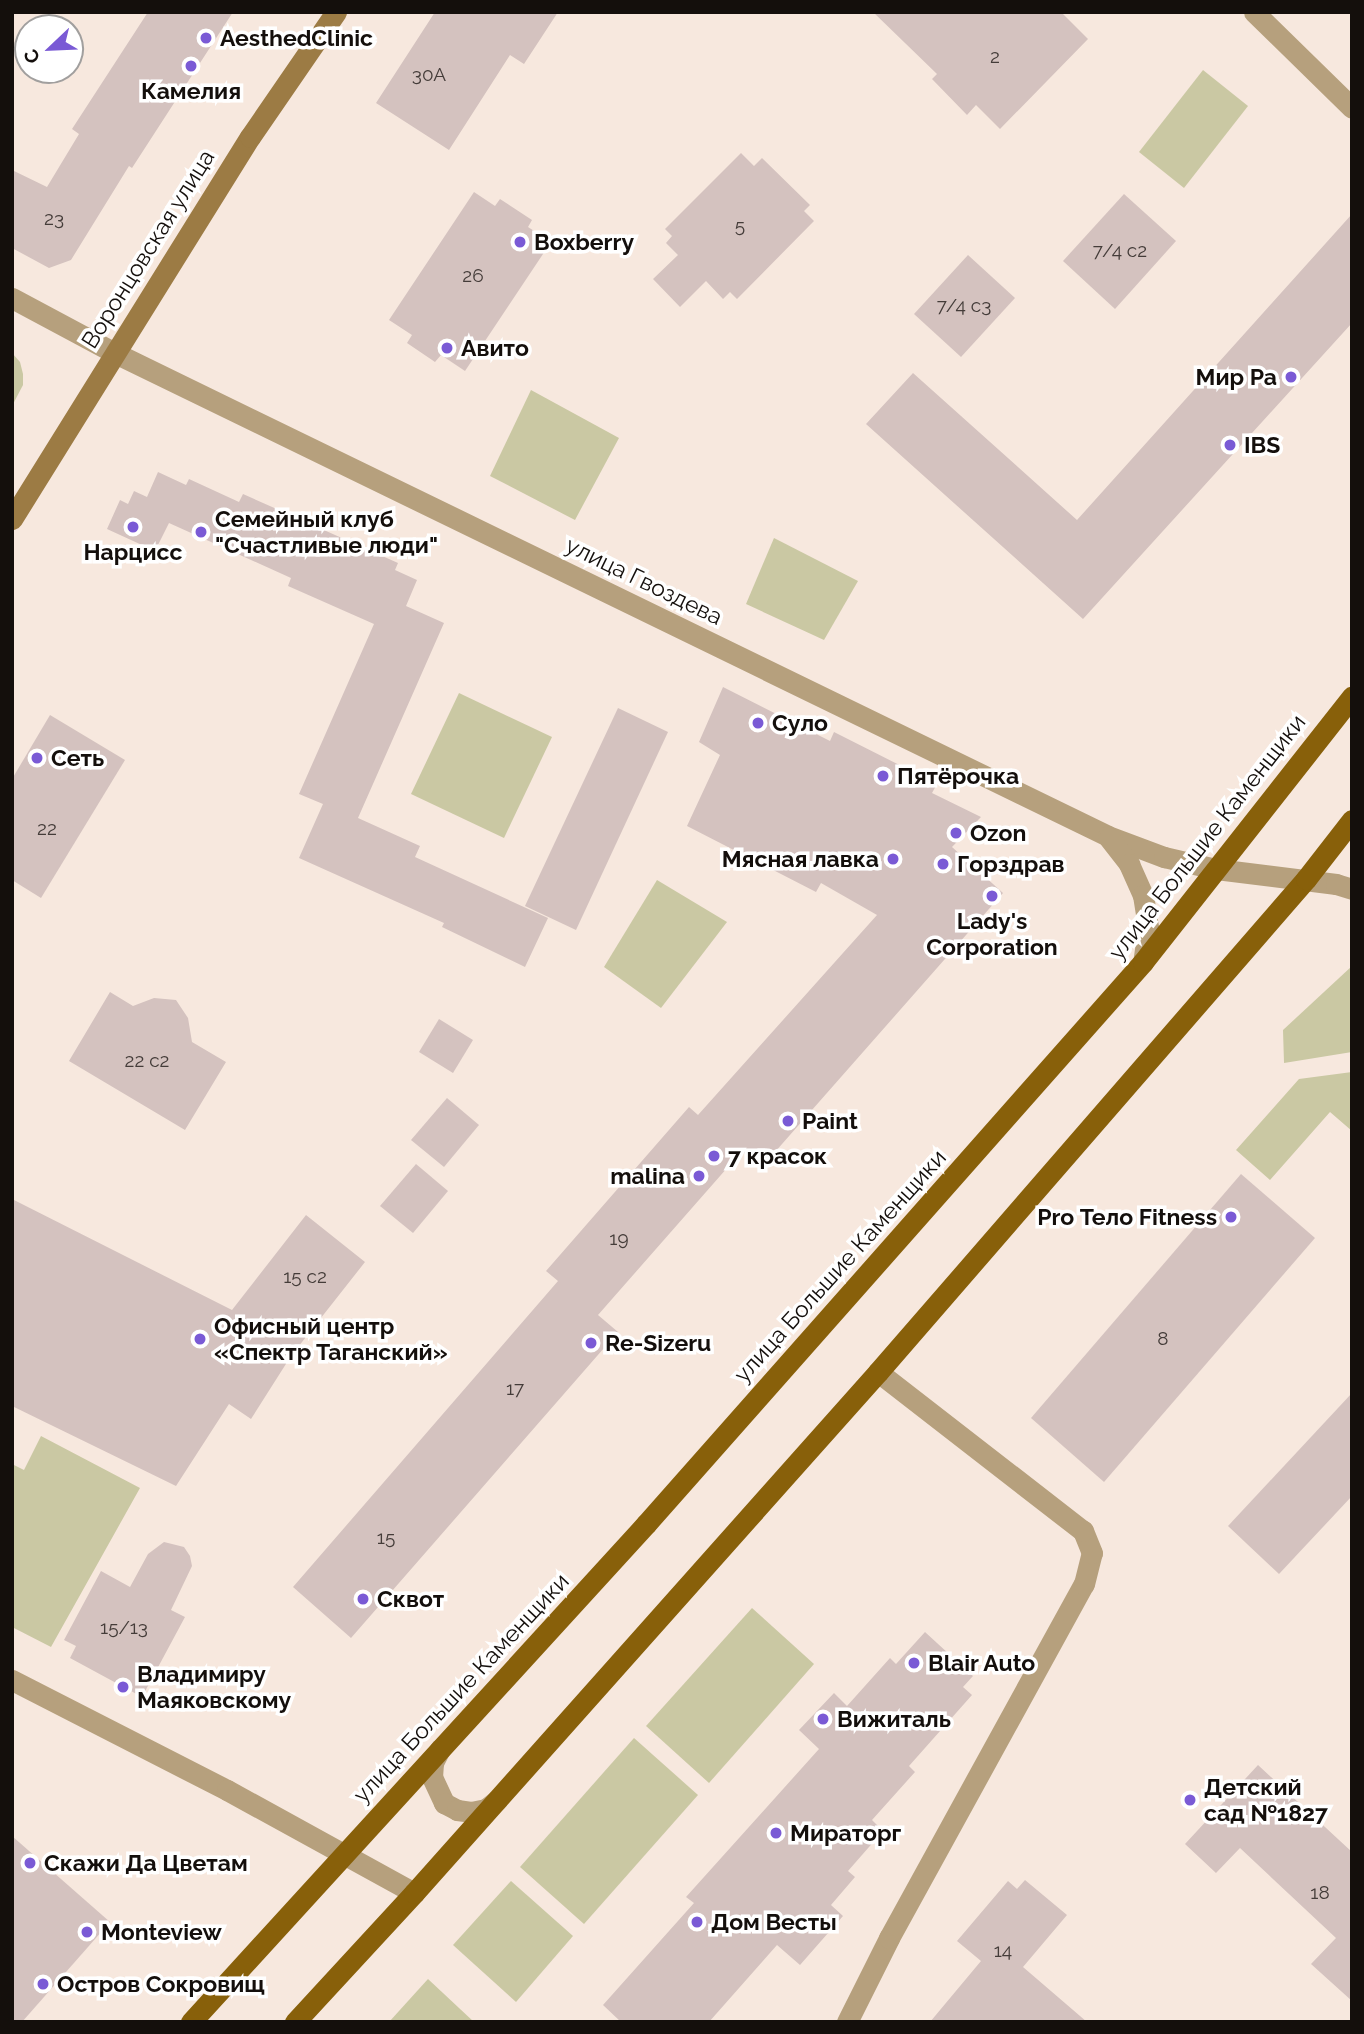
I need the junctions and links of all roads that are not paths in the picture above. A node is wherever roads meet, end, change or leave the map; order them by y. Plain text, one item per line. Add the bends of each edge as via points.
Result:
1 (336, 12) edge
2 (1254, 12) edge
3 (1352, 108) edge
4 (12, 298) edge
5 (113, 352) junction
6 (12, 519) edge
7 (1352, 696) edge
8 (1352, 820) edge
9 (1108, 836) junction
10 (1216, 869) junction
11 (1306, 879) junction
12 (1352, 889) edge
13 (1143, 962) junction
14 (878, 1372) junction
15 (12, 1681) edge
16 (440, 1749) junction
17 (497, 1800) junction
18 (345, 1853) junction
19 (414, 1893) junction
20 (191, 2022) edge
21 (295, 2022) edge
22 (847, 2022) edge

1 - 5 main road, Воронцовская улица
2 - 3 street
4 - 5 street, улица Гвоздева
5 - 6 main road, Воронцовская улица
5 - 9 street, улица Гвоздева
7 - 10 main road, улица Большие Каменщики
8 - 11 main road
9 - 10 street, улица Гвоздева via 1164,857
9 - 13 street via 1129,864 1143,895 1148,928
10 - 11 street, улица Гвоздева
10 - 13 main road, улица Большие Каменщики
11 - 12 street, улица Гвоздева
11 - 14 main road
13 - 16 main road, улица Большие Каменщики via 656,1514
14 - 17 main road
14 - 22 street via 1083,1531 1092,1553 1084,1584
15 - 18 street
16 - 17 street via 432,1777 444,1803 471,1812
16 - 18 main road, улица Большие Каменщики
17 - 19 main road
18 - 19 street
18 - 20 main road, улица Большие Каменщики
19 - 21 main road

